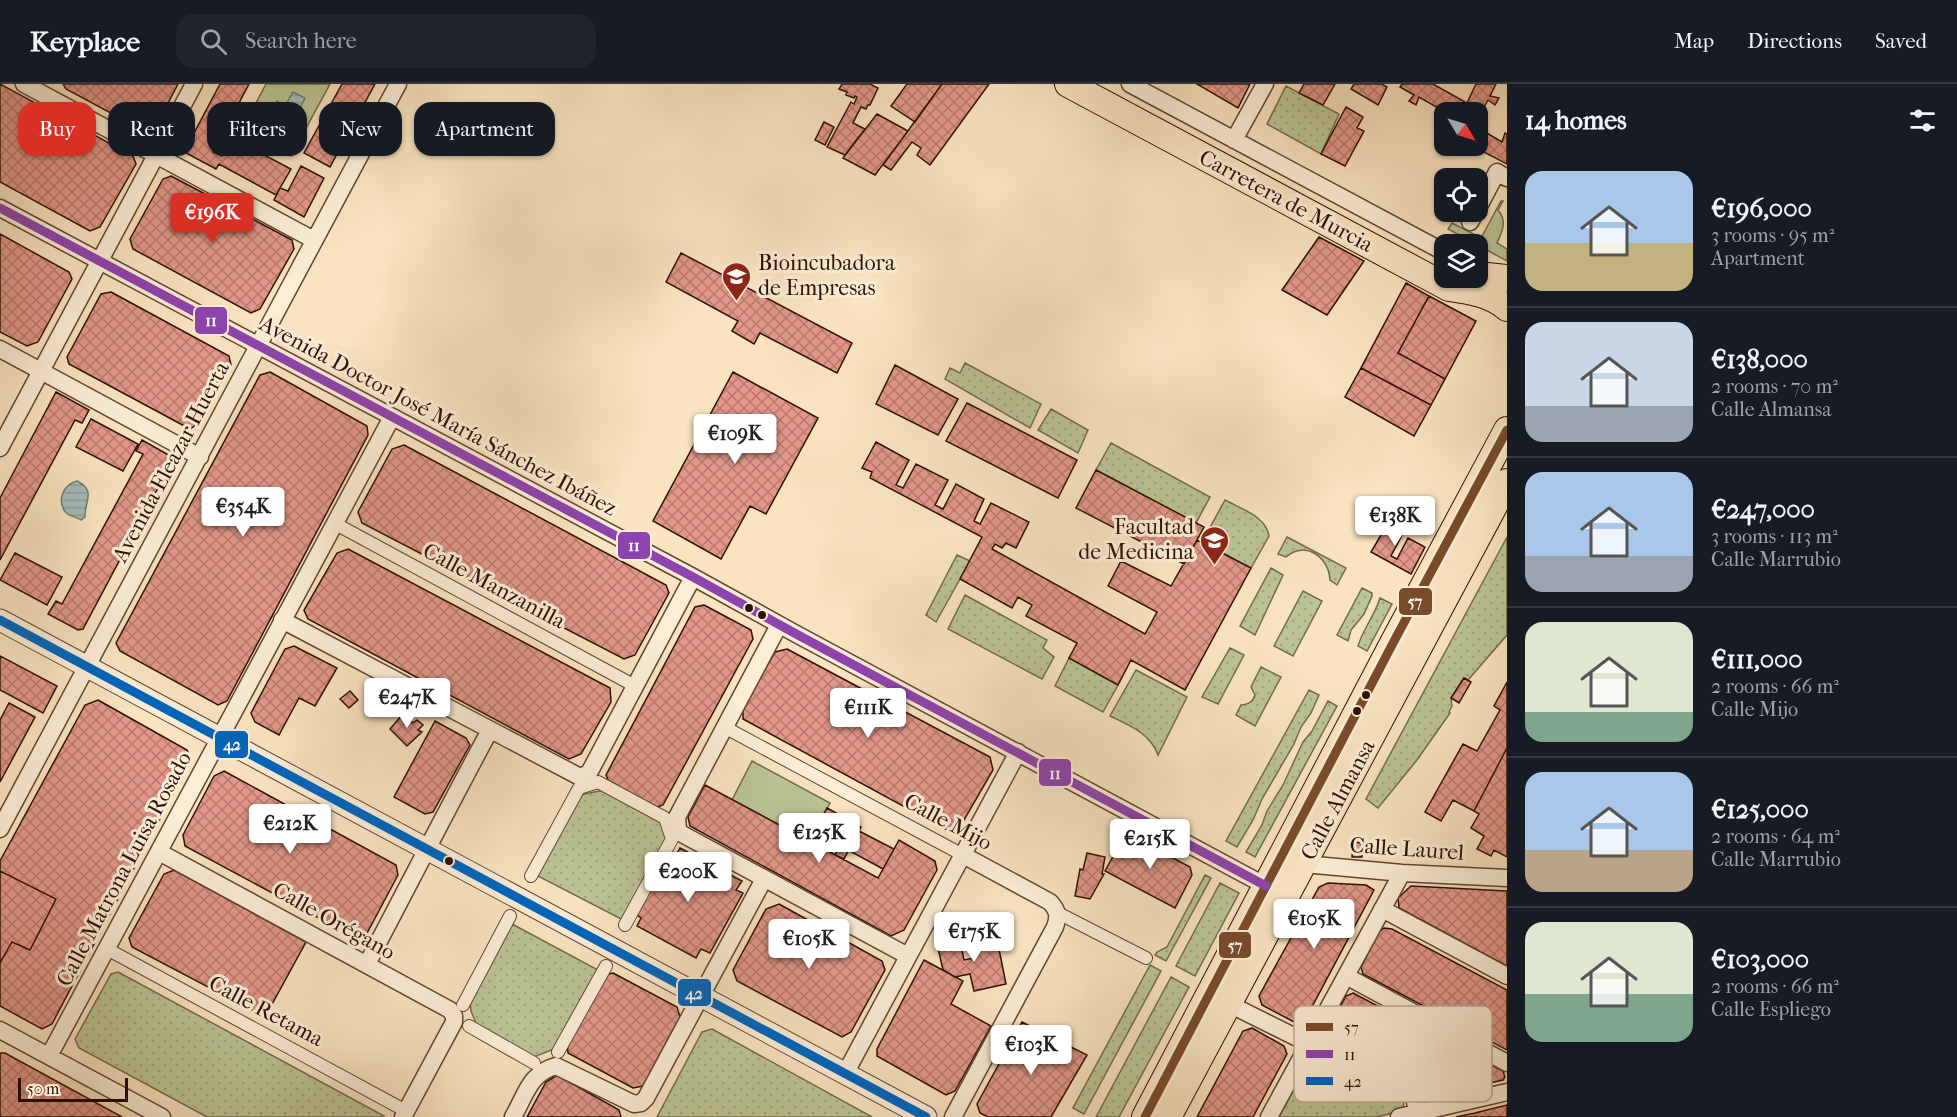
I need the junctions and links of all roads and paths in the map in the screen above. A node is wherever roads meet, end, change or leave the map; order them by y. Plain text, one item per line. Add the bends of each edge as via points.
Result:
1 (194, 84) edge
2 (398, 84) edge
3 (1068, 84) edge
4 (1100, 84) edge
5 (1130, 84) edge
6 (1265, 84) edge
7 (34, 86) edge
8 (184, 102) edge
9 (108, 128) edge
10 (1234, 140) junction
11 (155, 156) edge
12 (158, 156) edge
13 (1507, 178) edge
14 (1488, 188) edge
15 (0, 208) edge
16 (314, 240) junction
17 (1434, 247) edge
18 (99, 262) junction
19 (1434, 263) edge
20 (1507, 308) edge
21 (258, 346) junction
22 (0, 349) edge
23 (41, 370) junction
24 (392, 417) junction
25 (1507, 430) edge
26 (0, 448) edge
27 (200, 457) junction
28 (1507, 482) edge
29 (334, 524) junction
30 (693, 577) junction
31 (0, 620) edge
32 (282, 620) junction
33 (779, 625) junction
34 (87, 668) junction
35 (634, 686) junction
36 (726, 728) junction
37 (490, 730) junction
38 (220, 739) junction
39 (1018, 752) junction
40 (587, 780) junction
41 (0, 829) edge
42 (674, 831) junction
43 (428, 850) junction
44 (159, 852) junction
45 (963, 855) junction
46 (1304, 864) junction
47 (1402, 873) junction
48 (531, 876) dead end
49 (1507, 878) edge
50 (764, 879) junction
51 (1266, 886) junction
52 (1382, 909) junction
53 (1058, 914) junction
54 (510, 916) dead end
55 (625, 925) dead end
56 (107, 949) junction
57 (908, 956) junction
58 (1146, 958) dead end
59 (367, 964) junction
60 (606, 966) dead end
61 (1346, 976) junction
62 (1507, 976) edge
63 (700, 996) junction
64 (1229, 1004) junction
65 (1330, 1006) edge
66 (1402, 1006) edge
67 (458, 1011) junction
68 (469, 1026) dead end
69 (0, 1030) edge
70 (1294, 1036) edge
71 (1492, 1055) edge
72 (49, 1056) junction
73 (557, 1059) junction
74 (534, 1063) dead end
75 (1507, 1063) edge
76 (1294, 1071) edge
77 (845, 1074) junction
78 (1507, 1092) edge
79 (1492, 1096) edge
80 (1468, 1102) edge
81 (640, 1110) edge
82 (405, 1114) edge
83 (1418, 1115) edge
84 (162, 1117) edge
85 (513, 1117) edge
86 (926, 1117) edge
87 (952, 1117) edge
88 (1145, 1117) edge
89 (1168, 1117) edge
90 (1269, 1117) edge
91 (1399, 1117) edge

1 - 8 street
2 - 16 street, Avenida Eleazar Huerta
3 - 20 main road, Carretera de Murcia via 1449,288 1493,298
4 - 19 main road, Carretera de Murcia
5 - 10 street, Carretera de Murcia
6 - 10 street
7 - 9 street
10 - 17 street, Carretera de Murcia
11 - 18 street
12 - 16 street
13 - 14 street via 1497,172
15 - 18 street, Avenida Doctor José María Sánchez Ibáñez
16 - 21 street, Avenida Eleazar Huerta
18 - 21 street, Avenida Doctor José María Sánchez Ibáñez
18 - 23 street
21 - 24 street, Avenida Doctor José María Sánchez Ibáñez
21 - 27 street, Avenida Eleazar Huerta
22 - 23 street
23 - 26 street
23 - 27 street
24 - 29 street, Calle Matrona Luisa Rosado
24 - 30 street, Avenida Doctor José María Sánchez Ibáñez
25 - 51 main road, Calle Almansa
27 - 34 street, Avenida Eleazar Huerta
28 - 46 main road, Calle Almansa
29 - 32 street, Calle Matrona Luisa Rosado
29 - 35 street, Calle Manzanilla
30 - 33 street, Avenida Doctor José María Sánchez Ibáñez
30 - 35 street
31 - 34 street
32 - 37 street
32 - 38 street, Calle Matrona Luisa Rosado
33 - 36 street
33 - 39 street, Avenida Doctor José María Sánchez Ibáñez
34 - 38 street
34 - 41 street, Avenida Eleazar Huerta
35 - 40 street
36 - 42 street via 677,817
36 - 45 street, Calle Mijo
37 - 40 street
37 - 43 street
38 - 43 street
38 - 44 street, Calle Matrona Luisa Rosado
39 - 45 street
39 - 51 street, Avenida Doctor José María Sánchez Ibáñez
40 - 42 street via 598,782 665,818
40 - 48 street
42 - 50 street
42 - 55 street
43 - 59 street
43 - 63 street
44 - 56 street, Calle Matrona Luisa Rosado
44 - 59 street, Calle Orégano
45 - 53 street, Calle Mijo via 1050,903
45 - 57 street
46 - 47 street, Calle Laurel
46 - 64 main road, Calle Almansa
47 - 49 street, Calle Laurel
47 - 52 street
50 - 57 street
50 - 63 street
51 - 88 main road, Calle Almansa
52 - 61 street
52 - 62 street
53 - 58 street, Calle Mijo
53 - 87 street via 1055,927
54 - 67 street
56 - 72 street, Calle Matrona Luisa Rosado
56 - 82 street, Calle Retama
57 - 77 street
59 - 67 street, Calle Orégano
60 - 73 street
61 - 65 street
61 - 66 street
63 - 77 street
63 - 81 street
64 - 70 street
64 - 89 main road, Calle Almansa
67 - 82 street
68 - 74 street
69 - 72 street
71 - 75 street
72 - 84 street
73 - 81 street
73 - 85 street via 535,1077
76 - 90 street
77 - 86 street
78 - 79 street
80 - 83 street
83 - 91 street

